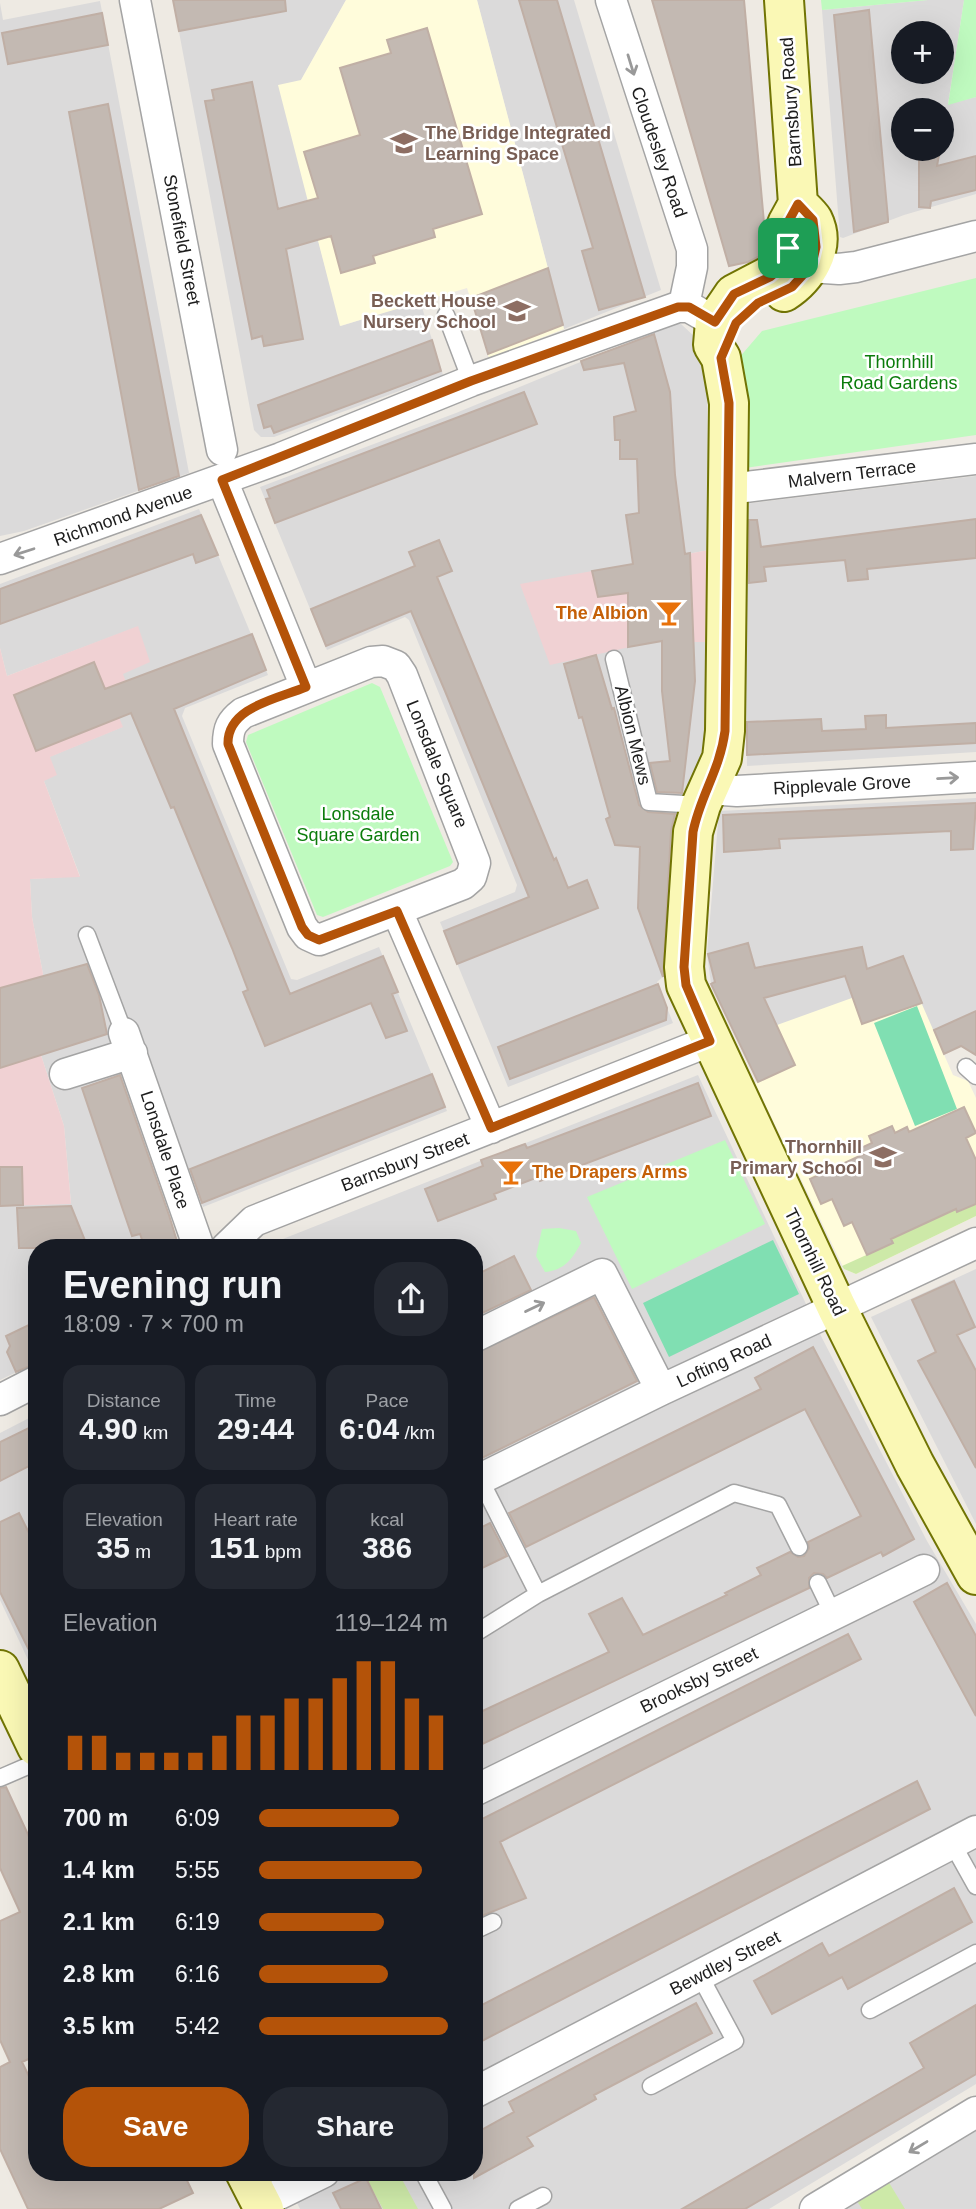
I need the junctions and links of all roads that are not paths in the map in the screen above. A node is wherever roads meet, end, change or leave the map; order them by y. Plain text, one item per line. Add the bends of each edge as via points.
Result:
1 (135, 0) edge
2 (611, 0) edge
3 (784, 0) edge
4 (798, 204) junction
5 (976, 236) edge
6 (810, 267) junction
7 (446, 315) dead end
8 (707, 328) junction
9 (471, 381) junction
10 (222, 450) joint
11 (976, 459) edge
12 (222, 480) junction
13 (729, 489) junction
14 (0, 559) edge
15 (614, 659) dead end
16 (306, 687) junction
17 (976, 777) edge
18 (705, 797) junction
19 (397, 911) junction
20 (87, 935) dead end
21 (710, 1041) junction
22 (128, 1043) junction
23 (65, 1074) dead end
24 (491, 1128) junction
25 (196, 1239) edge
26 (235, 1239) edge
27 (976, 1243) edge
28 (837, 1308) junction
29 (483, 1333) edge
30 (28, 1386) edge
31 (661, 1390) junction
32 (0, 1400) edge
33 (483, 1478) edge
34 (483, 1492) edge
35 (799, 1547) dead end
36 (948, 1564) edge
37 (818, 1583) dead end
38 (538, 1594) junction
39 (833, 1614) junction
40 (483, 1628) edge
41 (0, 1671) edge
42 (28, 1704) edge
43 (28, 1766) edge
44 (0, 1778) edge
45 (483, 1787) edge
46 (964, 1837) edge
47 (976, 1886) edge
48 (493, 1922) dead end
49 (483, 1927) edge
50 (976, 1953) edge
51 (700, 1976) junction
52 (870, 2010) dead end
53 (651, 2086) dead end
54 (483, 2088) edge
55 (976, 2112) edge
56 (300, 2181) edge
57 (428, 2181) edge
58 (543, 2196) dead end
59 (255, 2198) edge
60 (443, 2209) edge
61 (517, 2209) edge
62 (815, 2209) edge

1 - 10 street, Stonefield Street
2 -> 8 street, Cloudesley Road via 692,248 692,268
3 - 4 street, Barnsbury Road
4 - 6 street via 813,220 816,233
4 - 8 street via 787,224 783,266 734,294
5 - 6 street via 856,267
6 - 8 street via 792,287 740,316
7 - 9 lane
8 - 9 street, Richmond Avenue
8 - 13 street, Thornhill Road via 729,403
9 - 12 street, Richmond Avenue
10 - 12 lane, Stonefield Street
11 - 13 street, Malvern Terrace
12 -> 14 street, Richmond Avenue
12 - 16 street
13 - 18 street, Thornhill Road via 725,731 722,758
15 - 18 lane, Albion Mews via 649,802
16 - 19 street, Lonsdale Square via 371,662 396,666 430,743 475,863 463,884
16 - 19 street, Lonsdale Square via 243,713 233,720 228,732 228,744 302,927 319,940
18 -> 17 street, Ripplevale Grove via 737,791
18 - 21 street, Thornhill Road via 693,832 684,967 686,985
19 - 24 street
20 - 22 lane
21 - 24 street, Barnsbury Street
21 - 28 street, Thornhill Road
22 - 23 street
22 - 25 street, Lonsdale Place
24 - 26 street, Barnsbury Street via 254,1221
27 - 28 street, Lofting Road
28 - 31 street, Lofting Road
28 - 36 street, Thornhill Road
29 -> 31 street via 603,1274
30 - 32 street
31 - 33 street, Lofting Road
34 - 38 lane
35 - 38 lane via 778,1505 734,1493
36 - 39 street, Brooksby Street
37 - 39 lane
38 - 40 lane
39 - 45 street, Brooksby Street
41 - 42 street
43 - 44 lane
46 - 47 lane
46 - 51 street, Bewdley Street
48 - 49 lane
50 - 52 lane
51 - 53 lane via 735,2042
51 - 54 street, Bewdley Street
55 -> 62 street
56 - 59 street
57 - 60 lane
58 - 61 lane

